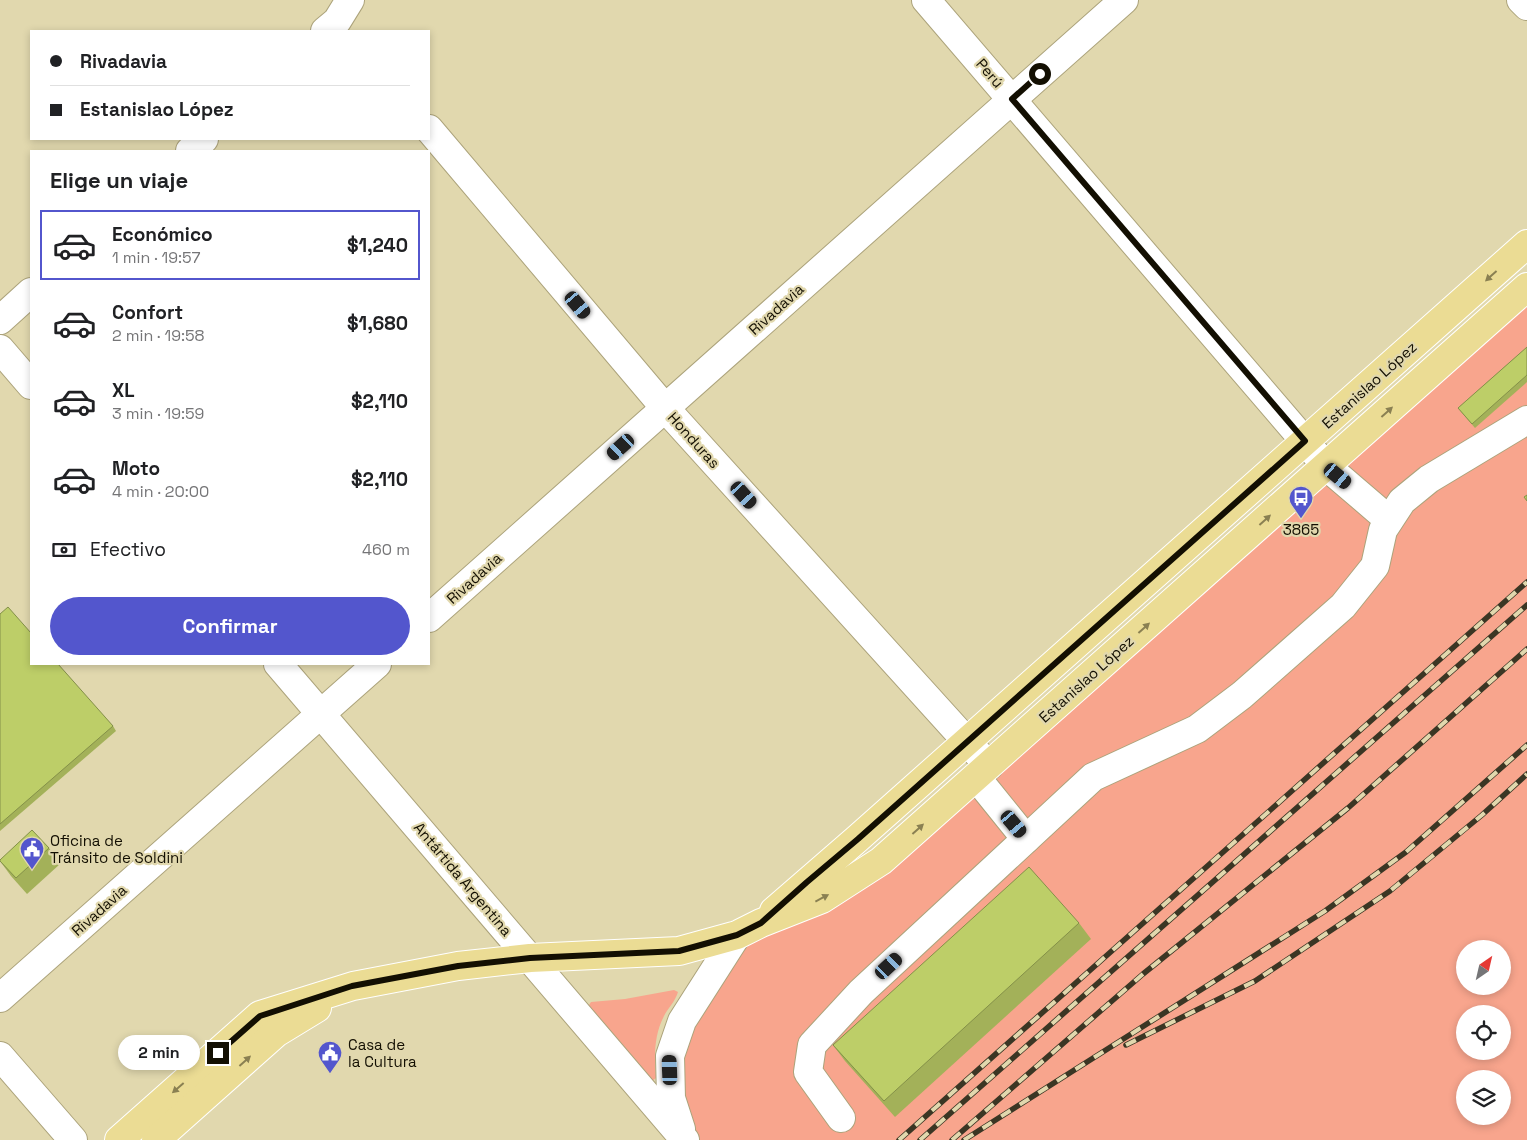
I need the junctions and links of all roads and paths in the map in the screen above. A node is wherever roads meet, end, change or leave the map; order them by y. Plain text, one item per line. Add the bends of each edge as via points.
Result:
1 (926, 0) edge
2 (1124, 0) edge
3 (1521, 0) edge
4 (1527, 6) edge
5 (1012, 99) junction
6 (430, 131) edge
7 (203, 140) edge
8 (191, 150) edge
9 (1527, 244) edge
10 (1527, 287) edge
11 (30, 293) edge
12 (0, 320) edge
13 (0, 349) edge
14 (30, 384) edge
15 (665, 408) junction
16 (1527, 420) edge
17 (1305, 441) junction
18 (1326, 466) junction
19 (1390, 520) junction
20 (430, 617) edge
21 (279, 665) edge
22 (376, 665) edge
23 (322, 713) junction
24 (967, 742) junction
25 (982, 771) junction
26 (1026, 839) junction
27 (749, 929) junction
28 (530, 958) junction
29 (352, 986) junction
30 (0, 998) edge
31 (0, 1056) edge
32 (841, 1118) dead end
33 (73, 1140) edge
34 (119, 1140) edge
35 (156, 1140) edge

1 - 5 street, Perú
2 - 5 street, Rivadavia
3 - 4 street
5 - 15 street, Rivadavia
5 - 17 street, Perú
6 - 15 street, Honduras
7 - 8 street
9 -> 17 main road, Estanislao López
18 -> 10 main road, Estanislao López
11 - 12 street
13 - 14 street
15 - 20 street, Rivadavia
15 - 24 street, Honduras
16 - 19 street via 1429,479 1402,501
17 - 18 street, Perú
17 - 24 main road, Estanislao López
18 - 19 street, Perú
25 -> 18 main road, Estanislao López
19 - 26 street via 1383,530 1375,566 1342,606 1242,695 1197,729 1093,777
21 - 23 street, Antártida Argentina
22 - 23 street, Rivadavia
23 - 28 street, Antártida Argentina
23 - 30 street, Rivadavia
24 - 25 street, Honduras
24 - 27 main road, Estanislao López
25 - 26 street, Honduras
27 -> 25 main road, Estanislao López via 822,899 881,861
26 - 32 street via 861,992 812,1045 808,1072
27 - 28 main road, Estanislao López via 679,951
27 - 28 street, Antártida Argentina via 682,1021 670,1056 671,1098 684,1140
28 - 29 main road, Estanislao López via 458,966
29 -> 34 main road, Estanislao López via 260,1016
35 -> 29 main road, Estanislao López via 276,1034
31 - 33 street

